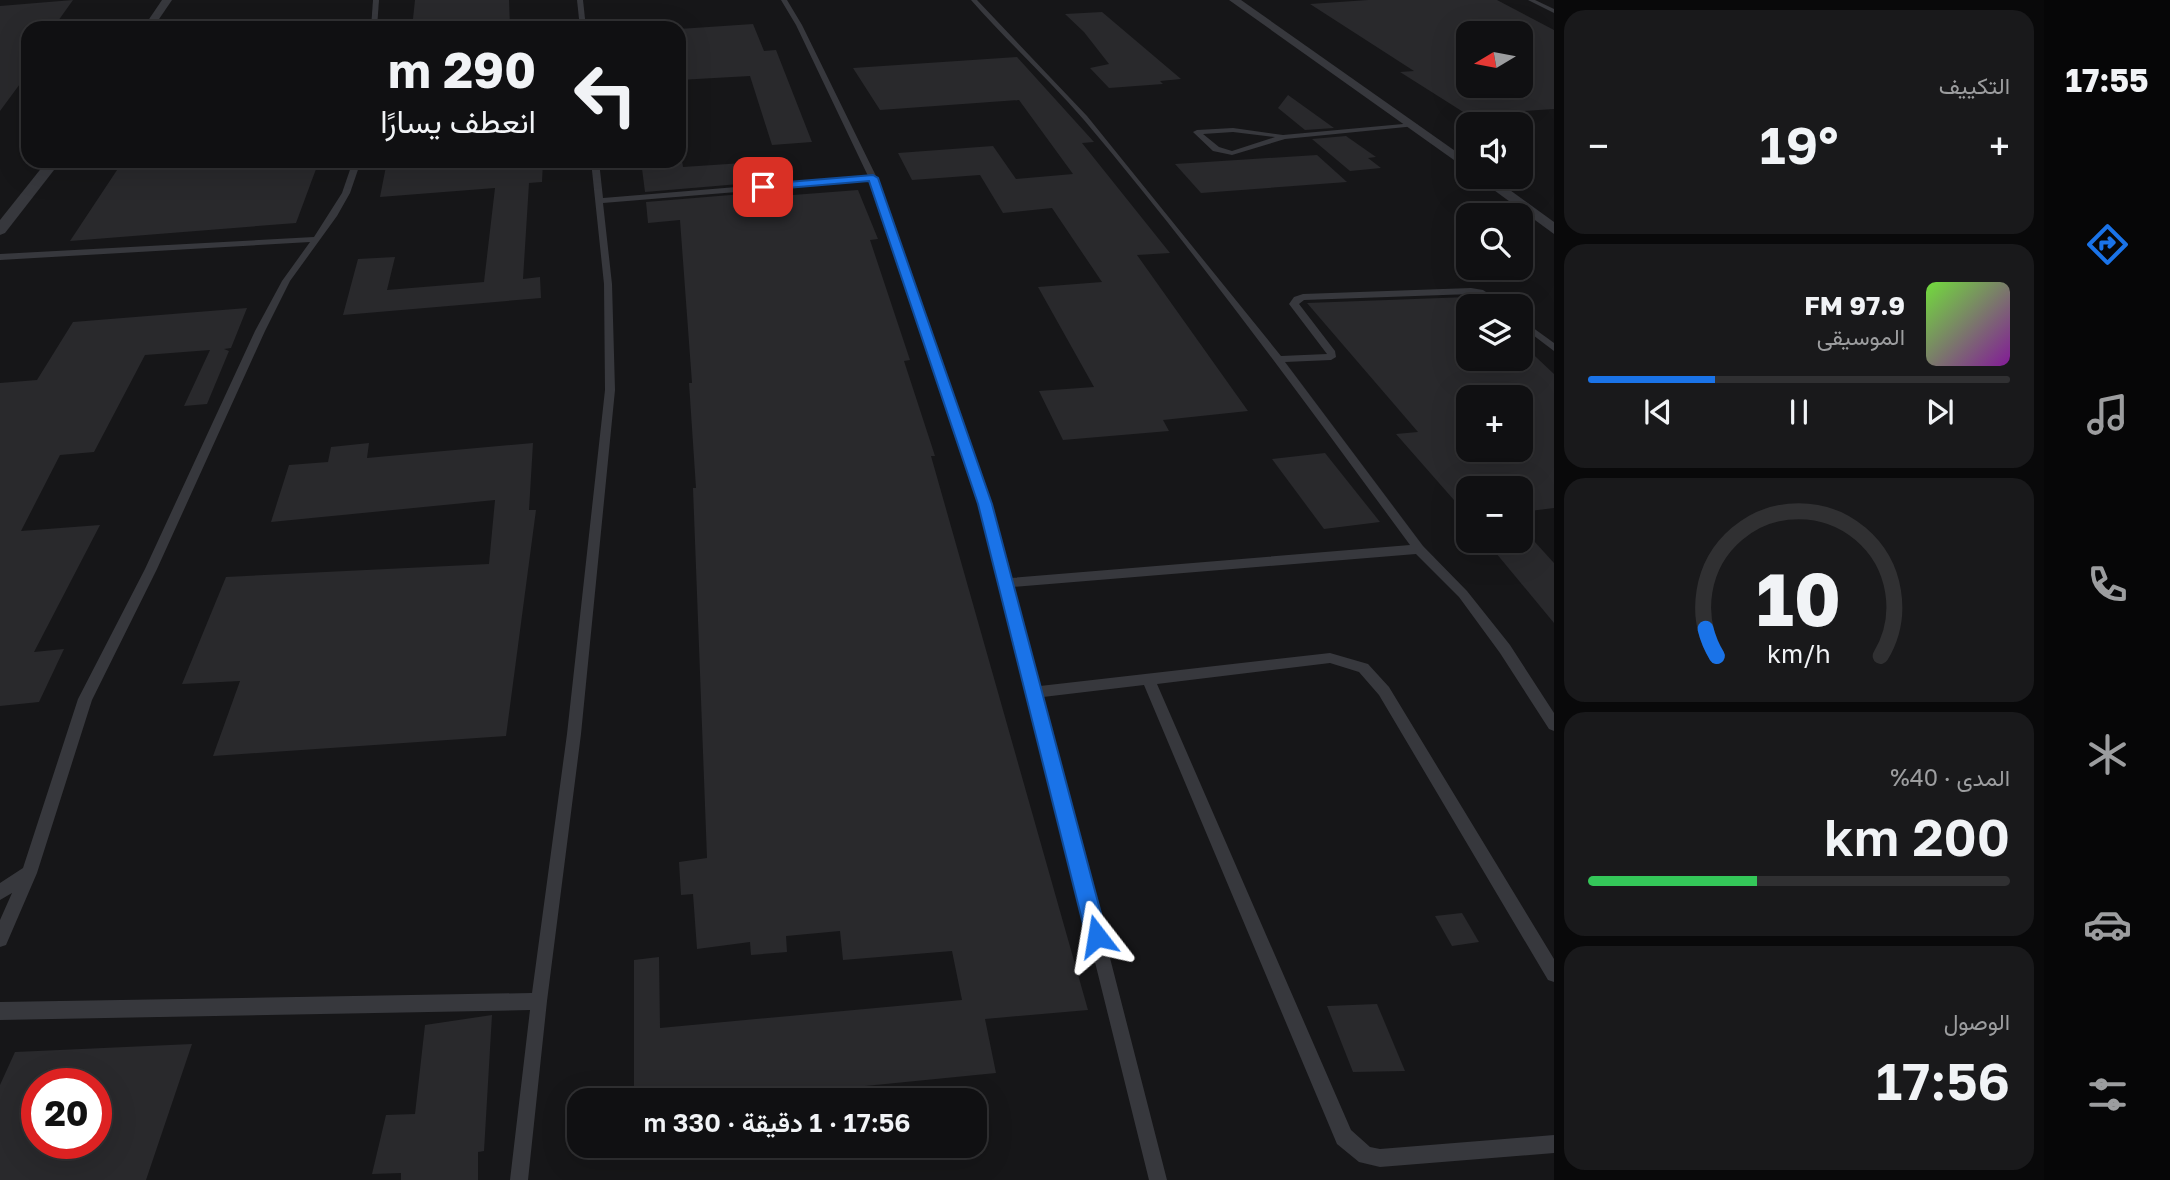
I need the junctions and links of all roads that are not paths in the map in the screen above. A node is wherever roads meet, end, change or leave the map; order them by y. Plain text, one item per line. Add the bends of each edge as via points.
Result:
1 (167, 0) edge
2 (376, 0) edge
3 (580, 0) edge
4 (784, 0) edge
5 (974, 0) edge
6 (1234, 0) edge
7 (1531, 0) edge
8 (1554, 11) edge
9 (153, 21) edge
10 (374, 21) edge
11 (582, 21) edge
12 (1413, 125) junction
13 (1284, 137) junction
14 (1456, 157) edge
15 (49, 168) edge
16 (355, 168) edge
17 (596, 168) edge
18 (873, 178) junction
19 (1499, 189) edge
20 (598, 201) junction
21 (1554, 229) edge
22 (0, 230) edge
23 (314, 239) junction
24 (0, 257) edge
25 (1483, 294) edge
26 (1533, 331) edge
27 (1554, 348) edge
28 (1279, 359) junction
29 (1419, 549) junction
30 (1006, 583) junction
31 (1149, 680) junction
32 (1035, 692) junction
33 (1554, 725) edge
34 (29, 873) junction
35 (0, 892) edge
36 (0, 939) edge
37 (1554, 974) edge
38 (539, 1001) junction
39 (0, 1011) edge
40 (1554, 1144) edge
41 (519, 1180) edge
42 (1158, 1180) edge

1 - 9 street
2 - 10 lane
3 - 11 lane
4 - 18 lane
5 - 28 lane via 1085,117
6 - 12 street
7 - 8 lane
12 - 13 lane
12 - 14 street
13 - 13 lane via 1233,130 1197,132 1216,149 1232,153
15 - 22 street
16 - 23 lane via 333,216
17 - 20 lane
18 - 20 lane
18 - 30 lane via 985,504
19 - 21 street
20 - 38 lane via 608,284 610,390 574,734
23 - 24 lane
23 - 34 lane via 260,331 151,569 85,699
25 - 28 lane via 1303,297 1294,304 1331,357
26 - 27 lane
28 - 29 lane
29 - 30 lane
29 - 33 lane via 1463,594
30 - 32 lane
31 - 32 lane
31 - 37 lane via 1330,658 1363,668 1384,691
31 - 40 lane via 1345,1137 1366,1155 1380,1158
32 - 42 lane
34 - 35 lane
34 - 36 lane
38 - 39 lane
38 - 41 lane

